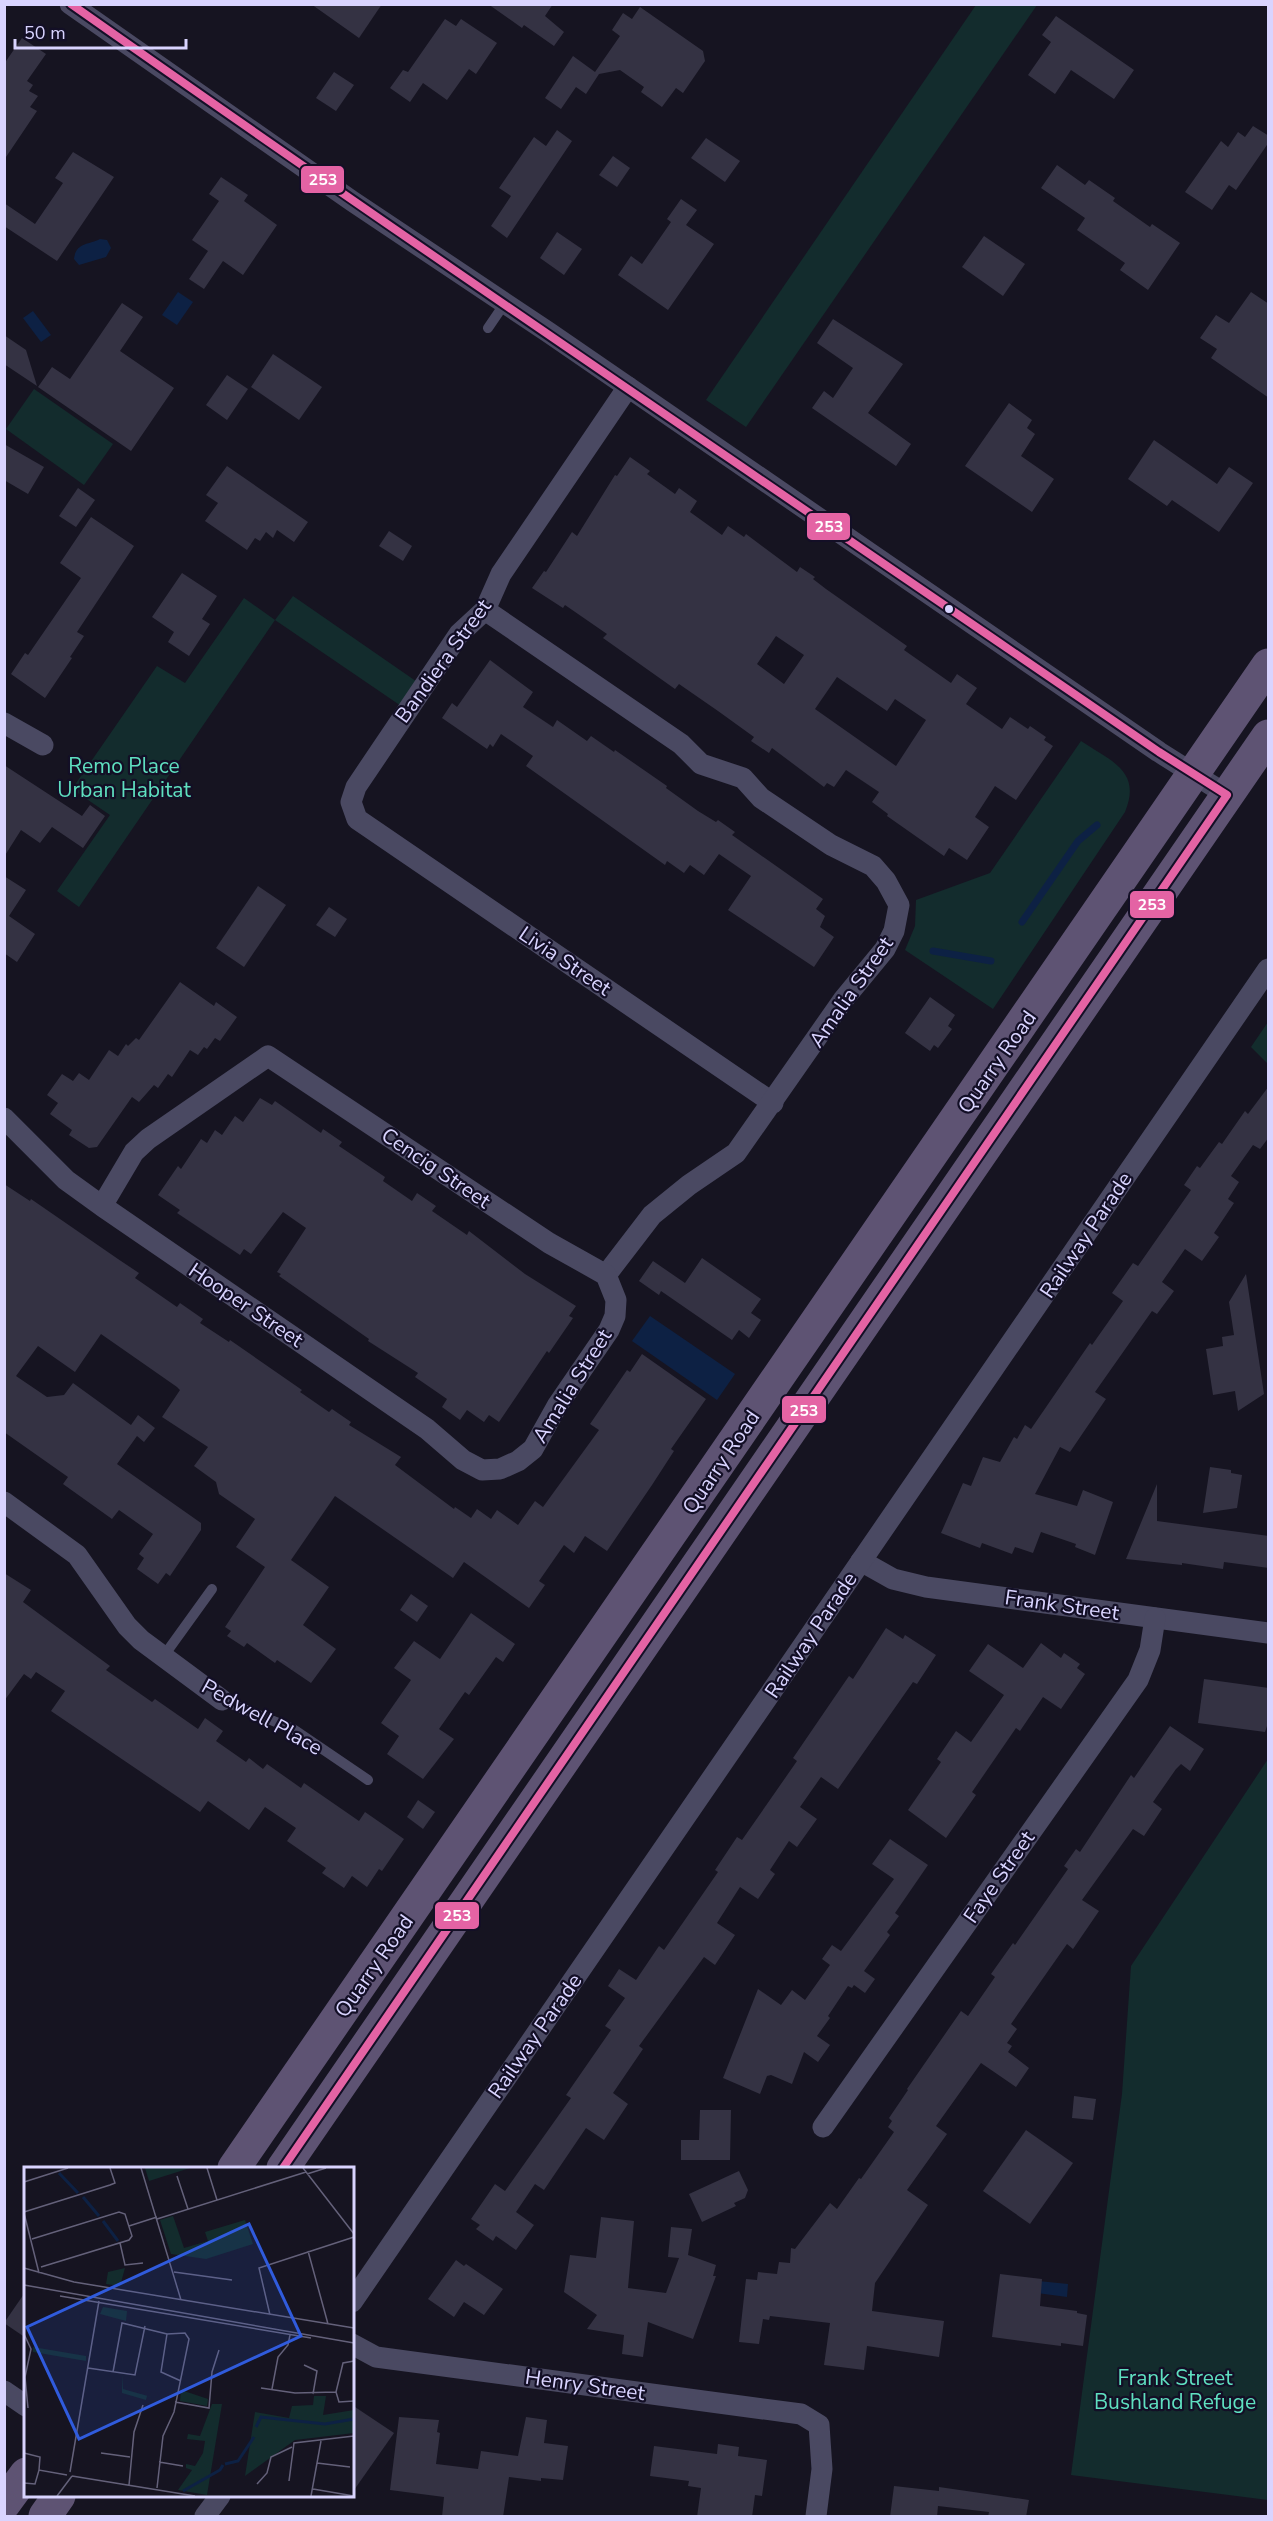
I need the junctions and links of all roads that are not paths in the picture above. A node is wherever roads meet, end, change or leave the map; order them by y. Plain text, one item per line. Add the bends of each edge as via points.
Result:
1 (76, 6) edge
2 (505, 303) junction
3 (488, 328) dead end
4 (628, 387) junction
5 (485, 610) junction
6 (1269, 665) edge
7 (4, 723) edge
8 (1269, 736) edge
9 (43, 745) dead end
10 (1194, 774) junction
11 (1227, 795) junction
12 (357, 819) joint
13 (1269, 969) edge
14 (773, 1102) junction
15 (4, 1118) edge
16 (957, 1120) junction
17 (989, 1141) junction
18 (102, 1206) junction
19 (606, 1275) junction
20 (500, 1470) joint
21 (4, 1502) edge
22 (861, 1562) junction
23 (212, 1589) dead end
24 (1155, 1618) junction
25 (1269, 1633) edge
26 (163, 1657) junction
27 (222, 1700) joint
28 (368, 1780) dead end
29 (823, 2127) dead end
30 (235, 2167) edge
31 (285, 2167) edge
32 (354, 2299) edge
33 (354, 2345) edge
34 (4, 2391) edge
35 (24, 2405) edge
36 (24, 2477) edge
37 (58, 2497) edge
38 (219, 2497) edge
39 (4, 2504) edge
40 (45, 2517) edge
41 (205, 2517) edge
42 (816, 2517) edge

1 - 2 street via 352,201
2 - 3 lane
2 - 4 street
4 - 5 street, Bandiera Street via 501,574
4 - 10 street
5 - 12 street, Bandiera Street via 459,634 356,787 351,802
5 - 14 street, Amalia Street via 681,744 701,764 743,778 761,798 831,845 873,867 886,881 899,905 894,931 885,949 843,1000
6 - 10 main road, Quarry Road
7 - 9 street
8 - 11 main road, Quarry Road
10 - 11 street
10 - 16 main road, Quarry Road
11 - 17 main road, Quarry Road
12 - 14 street, Livia Street
13 - 22 street, Railway Parade
14 - 19 street, Amalia Street via 736,1153 652,1215
15 - 18 street, Hooper Street via 66,1180
16 - 17 main road
16 - 30 main road, Quarry Road
17 - 31 main road, Quarry Road
18 - 19 street, Cencig Street via 134,1152 148,1139 268,1056 549,1243
18 - 20 street, Hooper Street via 428,1429 463,1460 482,1470
19 - 20 street, Amalia Street via 616,1300 609,1330 533,1449
21 - 26 street, Pedwell Place via 77,1555 127,1626
22 - 24 street, Frank Street via 893,1579 926,1587
22 - 32 street, Railway Parade
23 - 26 lane
24 - 25 street, Frank Street
24 - 29 street, Faye Street via 1150,1650 1138,1680
26 - 27 street, Pedwell Place
27 - 28 lane, Pedwell Place via 293,1729
33 - 42 street, Henry Street via 376,2357 801,2414 819,2425 822,2469
34 - 35 street
36 - 39 main road
37 - 40 main road
38 - 41 street

